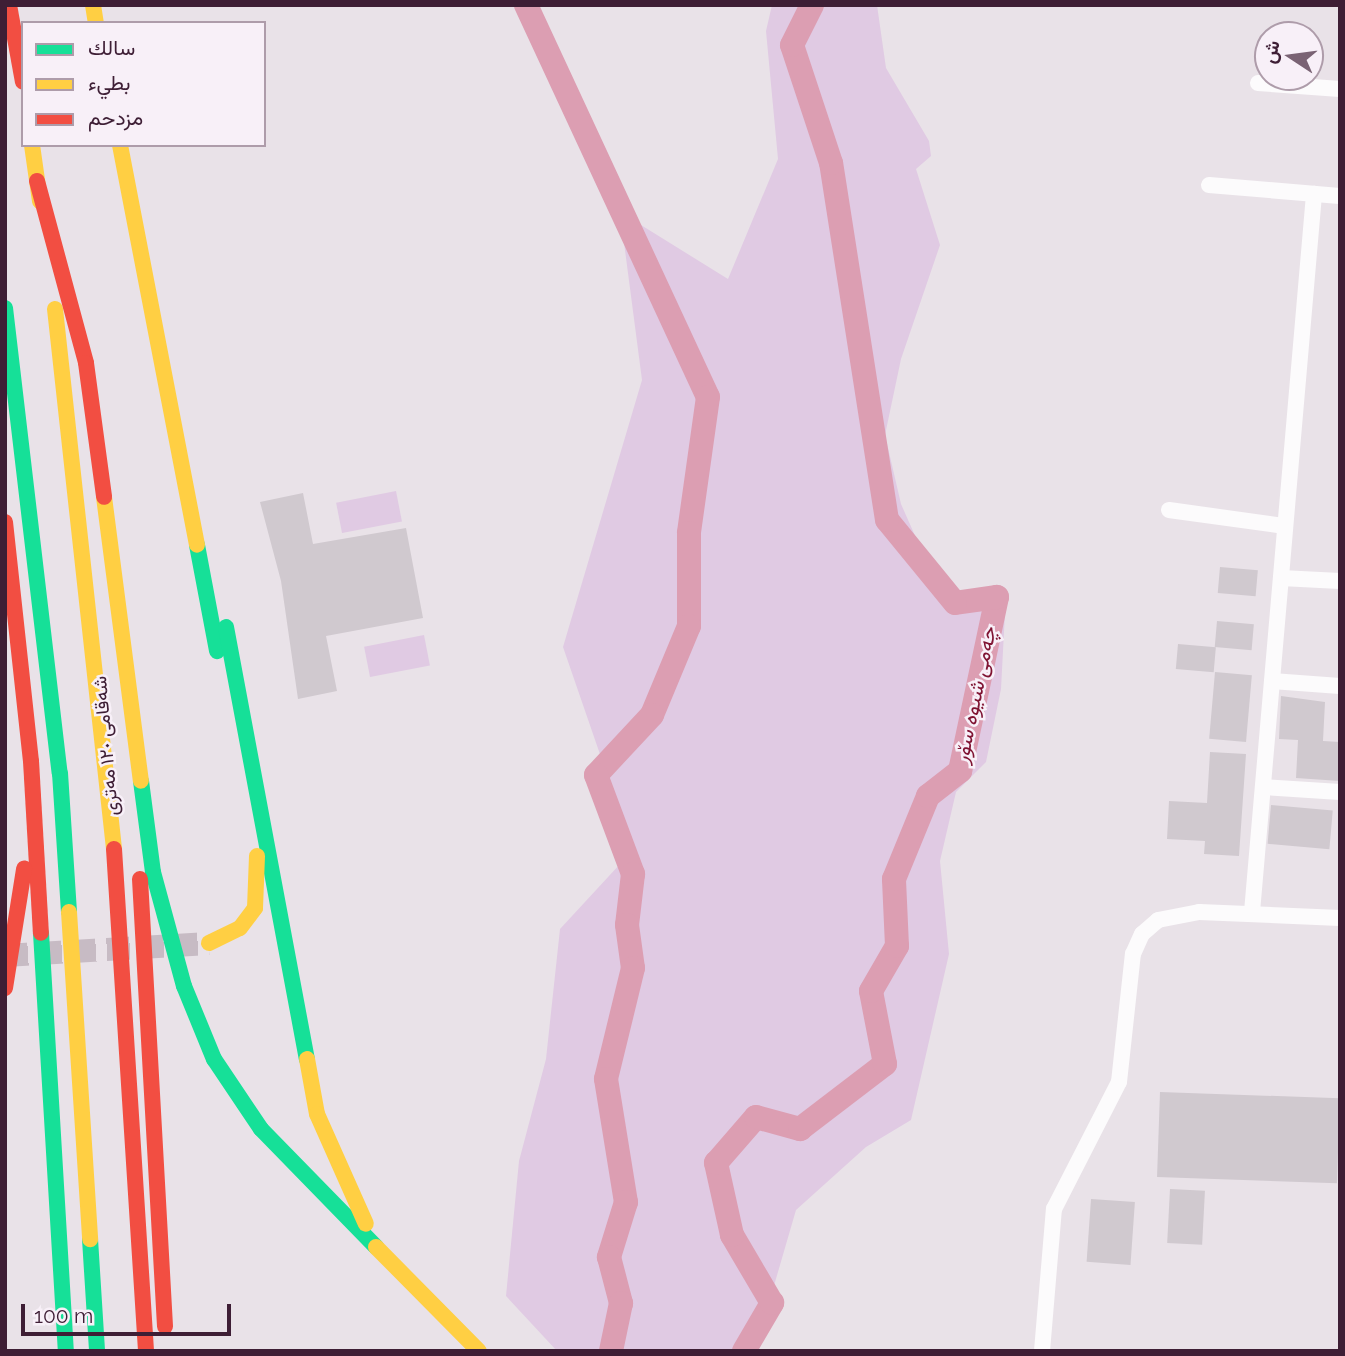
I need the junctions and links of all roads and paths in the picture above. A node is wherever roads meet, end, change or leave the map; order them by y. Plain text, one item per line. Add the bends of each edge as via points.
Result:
1 (9, 5) edge
2 (21, 73) edge
3 (32, 147) edge
4 (120, 147) edge
5 (134, 147) edge
6 (37, 181) junction
7 (1209, 185) dead end
8 (1314, 194) junction
9 (1340, 196) edge
10 (5, 308) edge
11 (1169, 510) dead end
12 (5, 522) edge
13 (1285, 526) junction
14 (108, 538) junction
15 (5, 558) edge
16 (1281, 578) junction
17 (1340, 581) edge
18 (1272, 681) junction
19 (1340, 686) edge
20 (1263, 787) junction
21 (1340, 792) edge
22 (1252, 912) junction
23 (1340, 918) edge
24 (209, 943) tunnel mouth
25 (5, 988) edge
26 (419, 1290) junction
27 (166, 1346) dead end
28 (66, 1351) edge
29 (97, 1351) edge
30 (146, 1351) edge
31 (479, 1351) edge
32 (1042, 1351) edge

1 - 2 main road
3 - 6 main road, شەقامی ١٢٠ مەتری
4 - 24 main road via 259,868 259,894 248,919
5 - 26 main road via 317,1114 347,1193
6 - 14 main road via 86,363
6 - 30 main road, شەقامی ١٢٠ مەتری via 110,782
7 - 8 street
8 - 9 street
8 - 13 street
10 - 29 main road via 60,773
11 - 13 street
12 - 28 main road via 31,761
13 - 16 street
14 - 26 main road via 153,872 196,1018 234,1092 286,1160
14 - 27 main road via 156,1098
15 - 25 main road via 25,860
16 - 17 street
16 - 18 street
18 - 19 street
18 - 20 street
20 - 21 street
20 - 22 street
22 - 23 street
22 - 32 street via 1158,920 1138,940 1119,1082 1054,1209
26 - 31 main road

